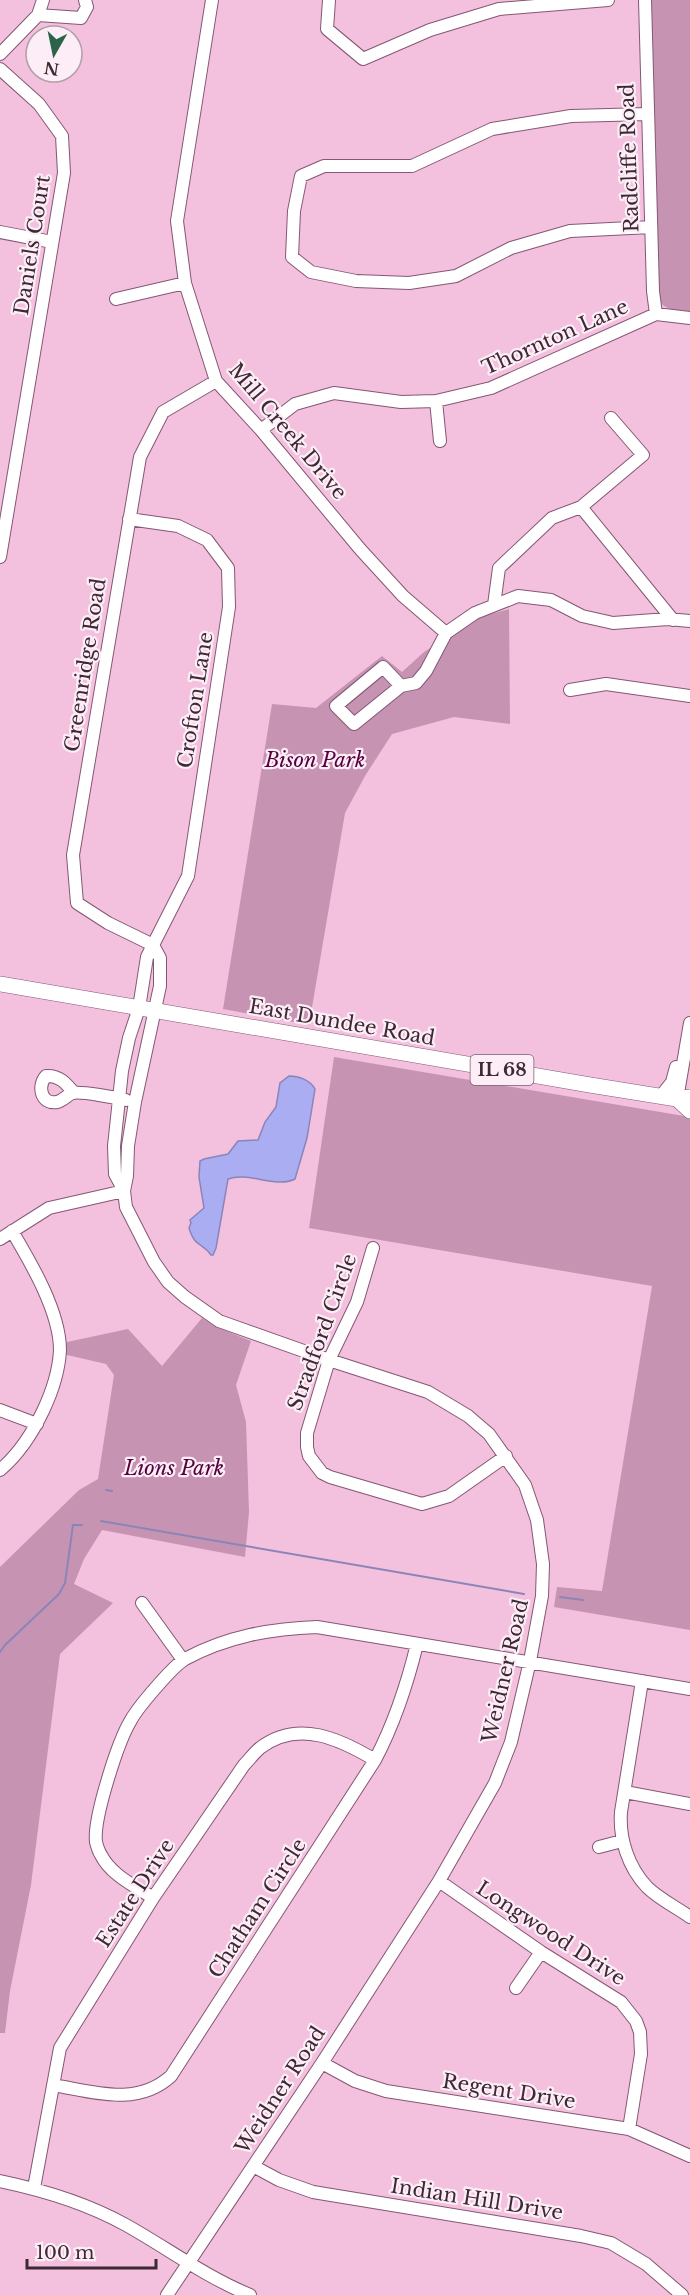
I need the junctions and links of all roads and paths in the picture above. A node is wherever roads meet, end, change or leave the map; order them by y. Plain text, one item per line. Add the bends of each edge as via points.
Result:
1 (43, 0) edge
2 (85, 0) edge
3 (212, 0) edge
4 (329, 0) edge
5 (608, 0) edge
6 (645, 0) edge
7 (38, 15) junction
8 (0, 54) edge
9 (0, 69) edge
10 (646, 114) junction
11 (651, 227) junction
12 (0, 232) edge
13 (52, 242) junction
14 (185, 283) junction
15 (116, 299) dead end
16 (656, 314) junction
17 (690, 318) edge
18 (216, 381) junction
19 (436, 401) junction
20 (611, 418) dead end
21 (261, 430) junction
22 (441, 441) dead end
23 (581, 507) junction
24 (129, 519) junction
25 (0, 557) edge
26 (494, 605) junction
27 (673, 620) junction
28 (690, 621) edge
29 (446, 633) junction
30 (401, 686) junction
31 (570, 690) dead end
32 (690, 696) edge
33 (153, 945) junction
34 (0, 984) edge
35 (139, 1008) junction
36 (155, 1011) junction
37 (690, 1023) edge
38 (685, 1048) junction
39 (74, 1093) dead end
40 (661, 1096) junction
41 (684, 1098) edge
42 (119, 1099) junction
43 (135, 1102) junction
44 (690, 1111) edge
45 (124, 1191) junction
46 (12, 1232) junction
47 (0, 1239) edge
48 (373, 1248) dead end
49 (330, 1360) junction
50 (0, 1410) edge
51 (37, 1424) junction
52 (506, 1456) junction
53 (0, 1470) edge
54 (142, 1603) dead end
55 (417, 1644) junction
56 (183, 1660) junction
57 (531, 1661) junction
58 (642, 1681) junction
59 (690, 1689) edge
60 (375, 1760) junction
61 (625, 1792) junction
62 (690, 1804) edge
63 (622, 1841) junction
64 (599, 1847) dead end
65 (439, 1881) junction
66 (153, 1898) junction
67 (690, 1917) edge
68 (541, 1952) junction
69 (516, 1988) dead end
70 (322, 2063) junction
71 (53, 2085) junction
72 (629, 2129) junction
73 (690, 2156) edge
74 (254, 2166) junction
75 (0, 2181) edge
76 (34, 2188) junction
77 (188, 2262) junction
78 (167, 2295) edge
79 (250, 2295) edge
80 (682, 2295) edge

1 - 7 street
2 - 7 street via 87,7 81,18
3 - 14 street, Mill Creek Drive via 177,221
4 - 5 street via 327,28 363,59 430,30 499,9
6 - 10 street, Radcliffe Road
7 - 8 street
9 - 13 street, Daniels Court via 39,104 62,136 64,173
10 - 11 street, Radcliffe Road
10 - 11 street via 571,116 492,129 412,166 324,166 302,176 294,211 292,256 311,272 356,281 409,283 456,276 511,248 570,231
11 - 16 street, Radcliffe Road
12 - 13 street
13 - 25 street, Daniels Court
14 - 15 street
14 - 18 street, Mill Creek Drive
16 - 17 street, Thornton Lane
16 - 19 street, Thornton Lane via 492,388
18 - 21 street, Mill Creek Drive
18 - 24 street, Greenridge Road via 163,412 140,457
19 - 21 street, Thornton Lane via 401,402 334,393 294,404
19 - 22 street
20 - 23 street via 643,455
21 - 29 street, Mill Creek Drive via 360,549 403,596
23 - 26 street via 552,518 499,568
23 - 27 street
24 - 33 street, Greenridge Road via 73,855 77,903
24 - 33 street, Crofton Lane via 178,526 207,540 228,568 229,607 188,876
26 - 27 street via 518,596 550,600 582,616 612,623
26 - 29 street
27 - 28 street
29 - 30 street via 416,683
30 - 30 street via 354,724 336,706 383,667
31 - 32 street via 606,684
33 - 35 street, Crofton Lane via 147,957
33 - 36 street via 160,958
34 - 35 main road, East Dundee Road / IL 68
35 - 36 main road, East Dundee Road / IL 68
35 - 42 street, Weidner Road via 129,1038
36 - 40 main road, East Dundee Road / IL 68
36 - 43 street, Weidner Road
37 - 38 street
38 - 40 street via 679,1052 672,1082
38 - 41 street
39 - 42 street
40 - 41 main road, East Dundee Road / IL 68
41 - 44 main road
42 - 43 street
42 - 45 street, Weidner Road via 115,1174
43 - 45 street, Weidner Road
45 - 46 street via 49,1208
45 - 49 street, Weidner Road via 126,1207 154,1262 184,1297 224,1324
46 - 47 street
46 - 51 street via 32,1265 59,1336 56,1378
48 - 49 street, Stradford Circle via 357,1302
49 - 52 street, Weidner Road via 428,1392 468,1416
49 - 52 street, Stradford Circle via 307,1440 309,1456 322,1473 422,1504 448,1496
50 - 51 street
51 - 53 street
52 - 57 street, Weidner Road via 525,1485 542,1541 542,1596
54 - 56 street
55 - 56 street via 317,1627 277,1628 236,1638
55 - 57 street
55 - 60 street, Chatham Circle via 403,1698
56 - 66 street via 131,1718 119,1743 100,1810 96,1842 101,1856 111,1870
57 - 58 street
57 - 65 street, Weidner Road via 511,1742 495,1783
58 - 59 street
58 - 61 street
60 - 66 street, Estate Drive via 330,1737 308,1733 285,1736 261,1748 244,1765
60 - 71 street, Chatham Circle via 171,2076 149,2091 127,2096
61 - 62 street
61 - 63 street
63 - 64 street
63 - 67 street via 647,1886
65 - 68 street, Longwood Drive
65 - 70 street, Weidner Road
66 - 71 street, Estate Drive via 60,2048
68 - 69 street
68 - 72 street, Longwood Drive via 621,2002 636,2020 641,2055
70 - 72 street, Regent Drive via 354,2081 386,2091
70 - 74 street, Weidner Road
71 - 76 street, Estate Drive
72 - 73 street, Regent Drive
74 - 77 street, Weidner Road
74 - 80 street, Indian Hill Drive via 313,2192 611,2244 646,2264
75 - 76 street
76 - 77 street via 123,2223
77 - 78 street, Weidner Road
77 - 79 street

